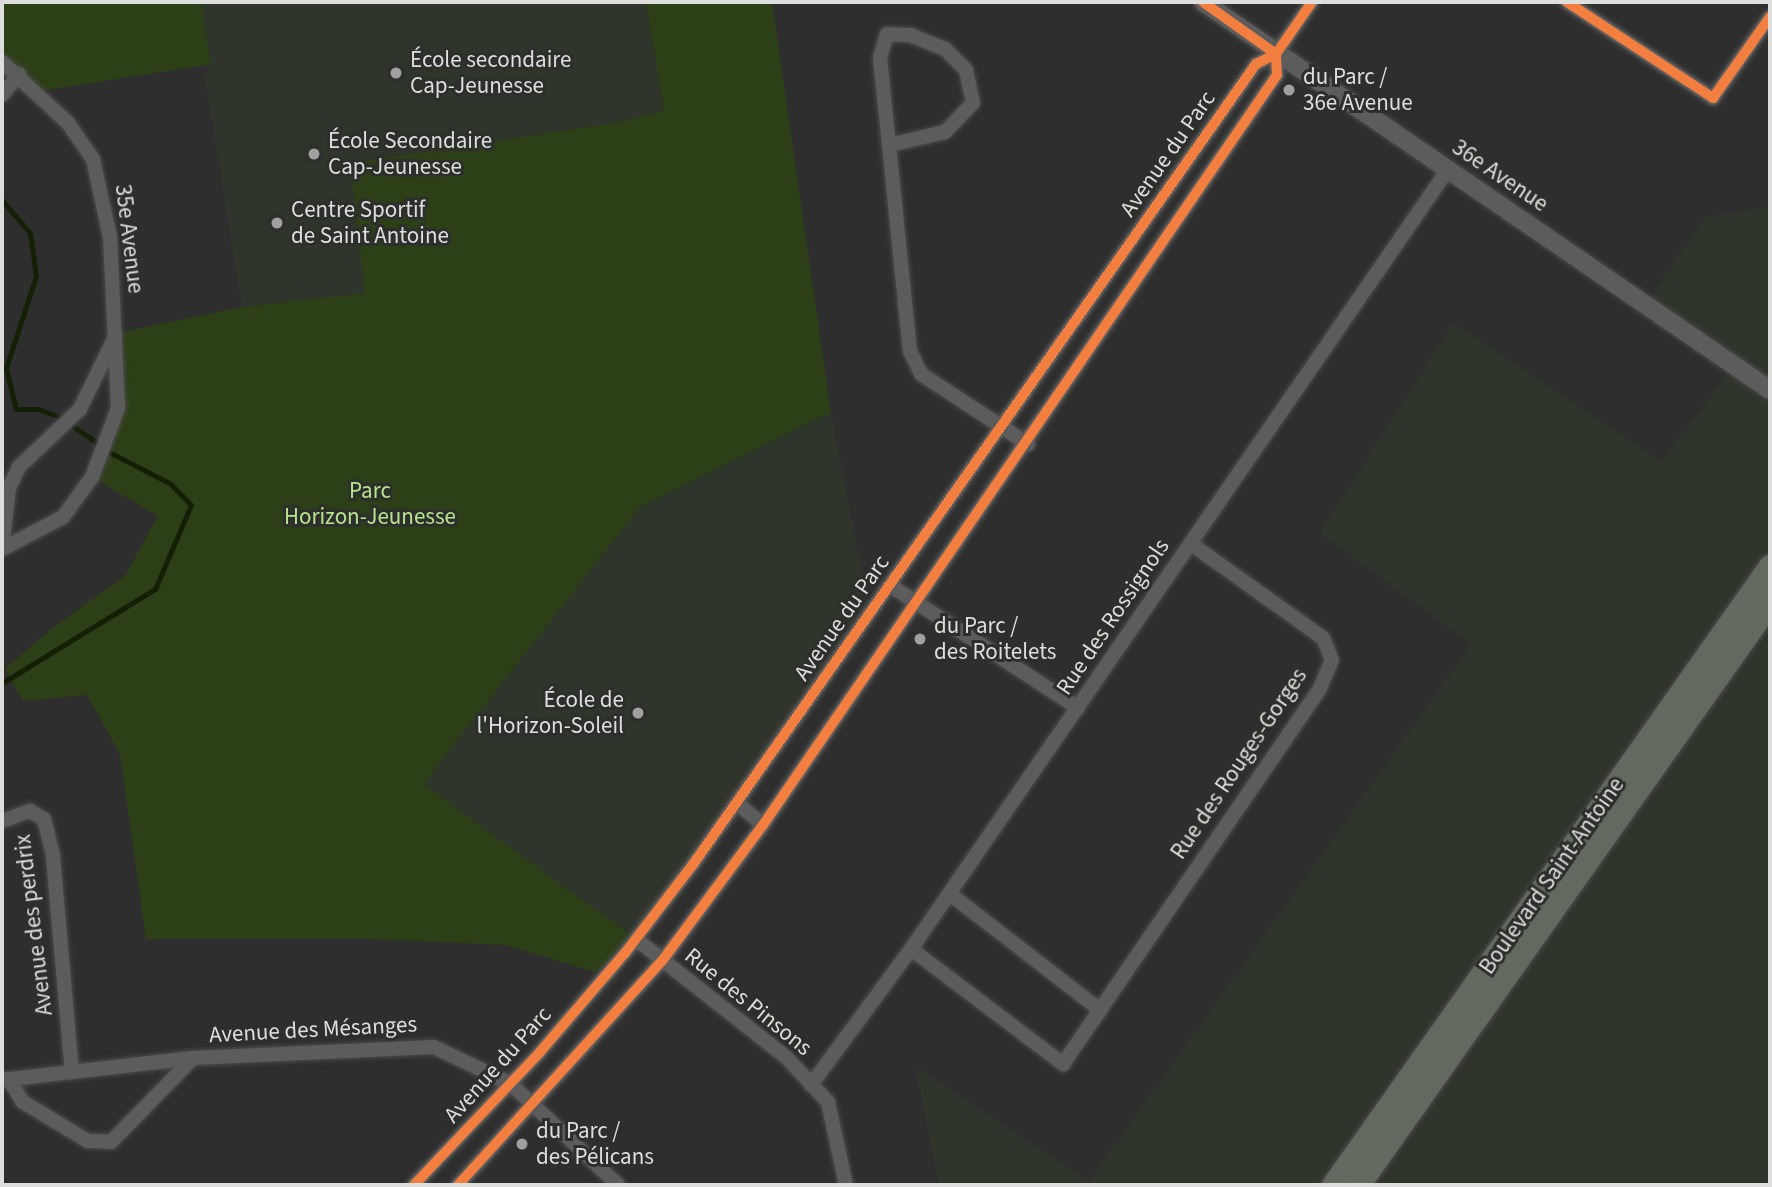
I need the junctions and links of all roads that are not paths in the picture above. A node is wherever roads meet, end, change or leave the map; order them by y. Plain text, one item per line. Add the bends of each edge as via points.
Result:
1 (1203, 2) edge
2 (1312, 2) edge
3 (1567, 2) edge
4 (1770, 17) edge
5 (1276, 54) junction
6 (2, 62) edge
7 (19, 74) junction
8 (2, 95) edge
9 (889, 145) junction
10 (1447, 171) junction
11 (117, 333) junction
12 (1770, 390) edge
13 (1001, 428) junction
14 (1028, 444) junction
15 (1191, 544) junction
16 (1770, 566) edge
17 (891, 586) junction
18 (1770, 602) edge
19 (916, 605) junction
20 (1078, 708) junction
21 (737, 803) junction
22 (2, 821) edge
23 (763, 825) junction
24 (950, 894) junction
25 (636, 939) junction
26 (911, 949) junction
27 (662, 961) junction
28 (1100, 1010) junction
29 (193, 1058) junction
30 (72, 1072) junction
31 (5, 1080) edge
32 (510, 1084) junction
33 (811, 1085) junction
34 (532, 1103) junction
35 (414, 1185) edge
36 (458, 1185) edge
37 (618, 1185) edge
38 (846, 1185) edge
39 (1333, 1185) edge
40 (1358, 1185) edge

1 - 5 street, 36e Avenue
2 - 5 street, Avenue du Parc
3 - 4 street via 1713,98
5 - 10 street, 36e Avenue
5 - 13 street, Avenue du Parc via 1256,64
5 - 14 street, Avenue du Parc via 1278,75
6 - 7 street, 35e Avenue
7 - 8 street
7 - 11 street, 35e Avenue via 68,123 93,159 110,237
9 - 9 street via 880,58 887,34 911,35 945,49 966,70 973,103 945,132
9 - 13 street via 910,351 921,374
10 - 12 street, 36e Avenue
10 - 15 street, Rue des Rossignols
11 - 11 street, 35e Avenue via 80,409 19,467 9,488 2,549 63,517 92,477 118,408
13 - 14 street
13 - 17 street, Avenue du Parc
14 - 19 street, Avenue du Parc
15 - 20 street, Rue des Rossignols
15 - 28 street, Rue des Rouges-Gorges via 1323,638 1332,660 1320,688
16 - 39 main road, Boulevard Saint-Antoine
17 - 19 street
17 - 21 street, Avenue du Parc
18 - 40 main road, Boulevard Saint-Antoine
19 - 20 street
19 - 23 street, Avenue du Parc
20 - 24 street, Rue des Rossignols
21 - 23 street
21 - 25 street, Avenue du Parc
22 - 30 street, Avenue des perdrix via 30,811 44,819 53,856
23 - 27 street, Avenue du Parc
24 - 26 street, Rue des Rossignols
24 - 28 street
25 - 27 street, Rue des Pinsons
25 - 32 street, Avenue du Parc
26 - 28 street, Rue des Rouges-Gorges via 1063,1064
26 - 33 street, Rue des Rossignols
27 - 33 street, Rue des Pinsons via 786,1057
27 - 34 street, Avenue du Parc
29 - 30 street, Avenue des Mésanges
29 - 31 street, Avenue des Mésanges via 111,1142 88,1141 23,1102
29 - 32 street, Avenue des Mésanges via 434,1047
30 - 31 street, Avenue des Mésanges
32 - 34 street, Avenue des Mésanges
32 - 35 street, Avenue du Parc
33 - 38 street, Rue des Pinsons via 828,1102
34 - 36 street, Avenue du Parc
34 - 37 street, Avenue des Mésanges

